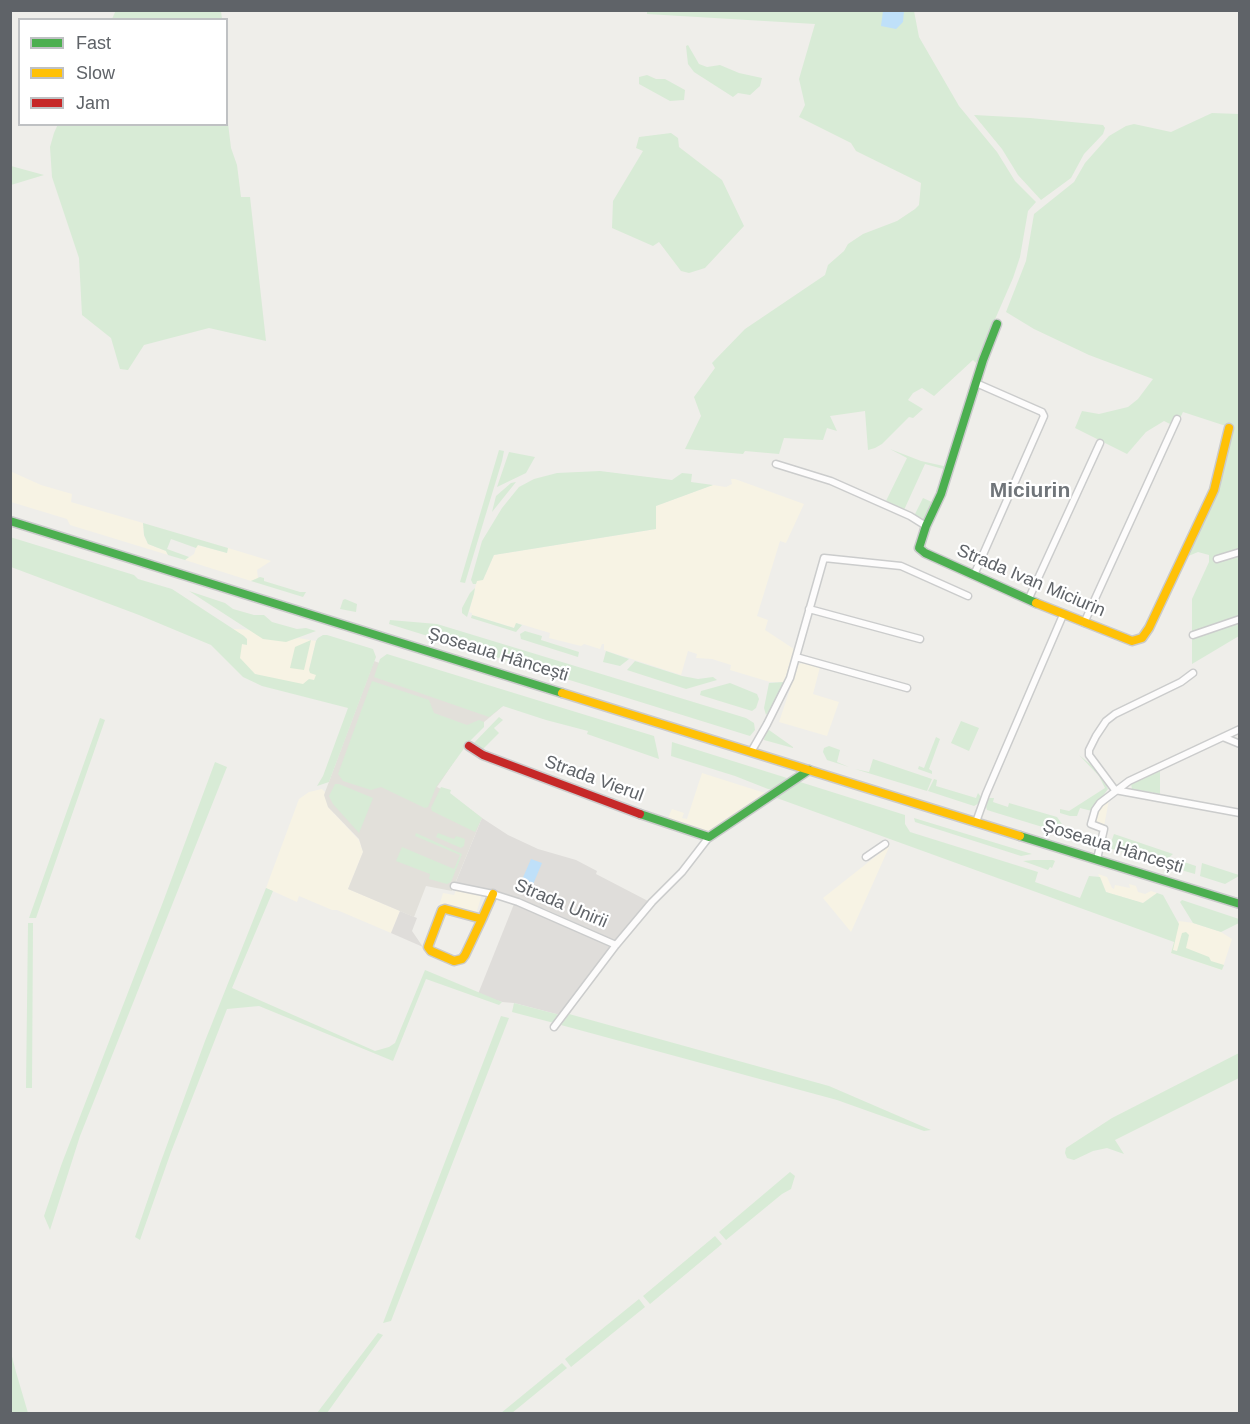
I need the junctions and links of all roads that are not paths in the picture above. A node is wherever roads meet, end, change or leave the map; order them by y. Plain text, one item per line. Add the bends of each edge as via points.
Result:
1 (997, 324) dead end
2 (976, 383) junction
3 (1177, 419) dead end
4 (1229, 428) dead end
5 (1100, 443) dead end
6 (777, 464) dead end
7 (10, 521) edge
8 (926, 526) junction
9 (1239, 552) edge
10 (1217, 559) dead end
11 (974, 575) junction
12 (968, 596) dead end
13 (1029, 598) junction
14 (809, 609) junction
15 (1063, 615) junction
16 (1239, 620) edge
17 (1084, 623) junction
18 (1194, 635) dead end
19 (920, 639) dead end
20 (796, 657) junction
21 (1193, 673) dead end
22 (907, 688) dead end
23 (1239, 729) edge
24 (1224, 737) junction
25 (1239, 744) edge
26 (469, 746) dead end
27 (751, 752) junction
28 (809, 770) junction
29 (1115, 790) junction
30 (1239, 813) edge
31 (976, 822) junction
32 (709, 837) junction
33 (885, 844) dead end
34 (866, 857) dead end
35 (1097, 859) junction
36 (454, 886) dead end
37 (493, 894) junction
38 (1239, 904) edge
39 (482, 919) junction
40 (616, 945) junction
41 (555, 1027) dead end

1 - 2 main road
2 - 8 main road via 945,483
2 - 11 street via 1043,414 1044,419
3 - 17 street
4 - 17 main road, Strada Ivan Miciurin via 1214,490 1145,634 1132,641
5 - 13 street
6 - 8 street via 831,481
7 - 27 main road, Șoseaua Hâncești
8 - 11 main road, Strada Ivan Miciurin via 919,548
9 - 10 street
11 - 13 main road, Strada Ivan Miciurin
12 - 14 street via 901,566 824,558
13 - 15 main road, Strada Ivan Miciurin
14 - 19 street
14 - 20 street
15 - 17 main road, Strada Ivan Miciurin
15 - 31 street
16 - 18 street
20 - 22 street
20 - 27 street via 783,693
21 - 29 street via 1124,709 1101,728 1089,755
23 - 24 street
24 - 25 street
24 - 29 street
26 - 32 main road, Strada Vierul via 494,759
27 - 28 main road, Șoseaua Hâncești
28 - 31 main road, Șoseaua Hâncești
28 - 32 main road
29 - 30 street
29 - 35 street via 1097,806 1091,824 1104,829
31 - 35 main road, Șoseaua Hâncești
32 - 40 street
33 - 34 street
35 - 38 main road, Șoseaua Hâncești
36 - 37 street, Strada Unirii
37 - 39 main road, Strada Unirii
37 - 40 street, Strada Unirii
39 - 39 main road, Strada Unirii via 465,956 458,961 428,947 442,910
40 - 41 street

